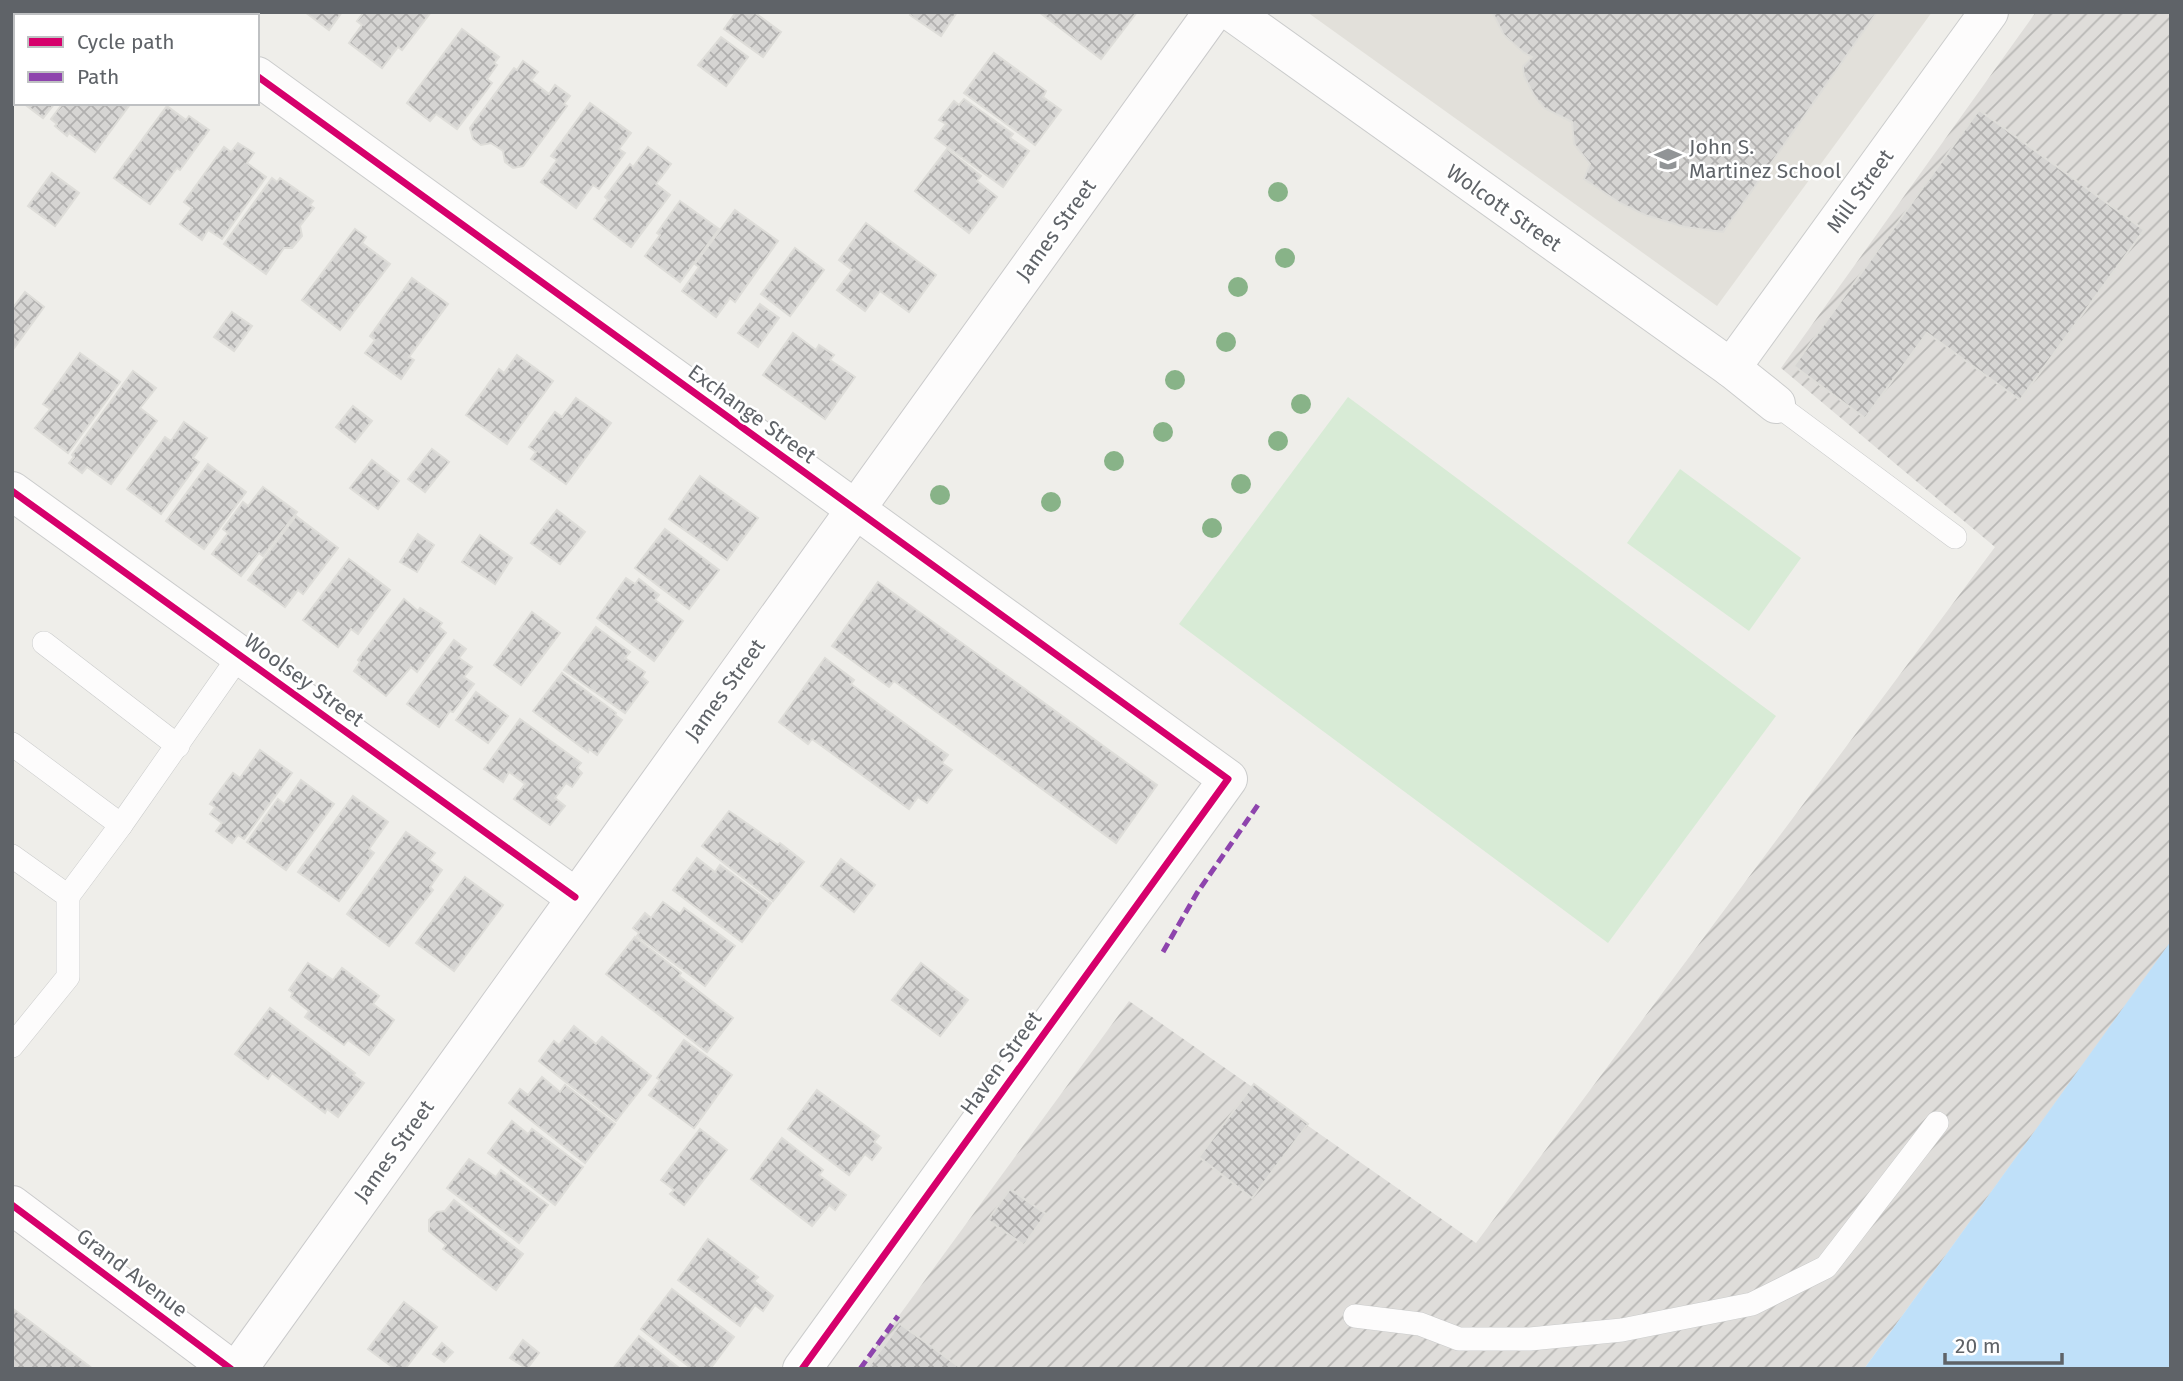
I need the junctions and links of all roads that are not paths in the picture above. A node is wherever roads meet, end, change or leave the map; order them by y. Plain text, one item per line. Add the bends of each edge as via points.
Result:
1 (1213, 12) edge
2 (1232, 12) edge
3 (1989, 12) edge
4 (259, 77) edge
5 (1731, 368) junction
6 (1776, 404) joint
7 (12, 491) edge
8 (855, 511) junction
9 (1955, 537) dead end
10 (44, 643) dead end
11 (240, 655) junction
12 (12, 744) edge
13 (177, 746) junction
14 (1228, 779) joint
15 (121, 825) junction
16 (12, 856) edge
17 (68, 897) junction
18 (575, 897) junction
19 (12, 1046) edge
20 (1937, 1123) dead end
21 (12, 1205) edge
22 (1355, 1316) dead end
23 (232, 1369) edge
24 (238, 1369) edge
25 (802, 1369) edge

1 - 8 street, James Street
2 - 5 street, Wolcott Street
3 - 5 street, Mill Street
4 - 8 street, Exchange Street
5 - 6 street, Wolcott Street
6 - 9 lane
7 - 11 street, Woolsey Street
8 - 14 street, Exchange Street
8 - 18 street, James Street
10 - 13 lane
11 - 13 lane
11 - 18 street, Woolsey Street
12 - 15 lane
13 - 15 lane
14 - 25 street, Haven Street
15 - 17 lane
16 - 17 lane
17 - 19 lane via 68,976
18 - 24 street, James Street
20 - 22 lane via 1826,1267 1752,1304 1622,1330 1530,1339 1459,1339 1420,1325
21 - 23 street, Grand Avenue

